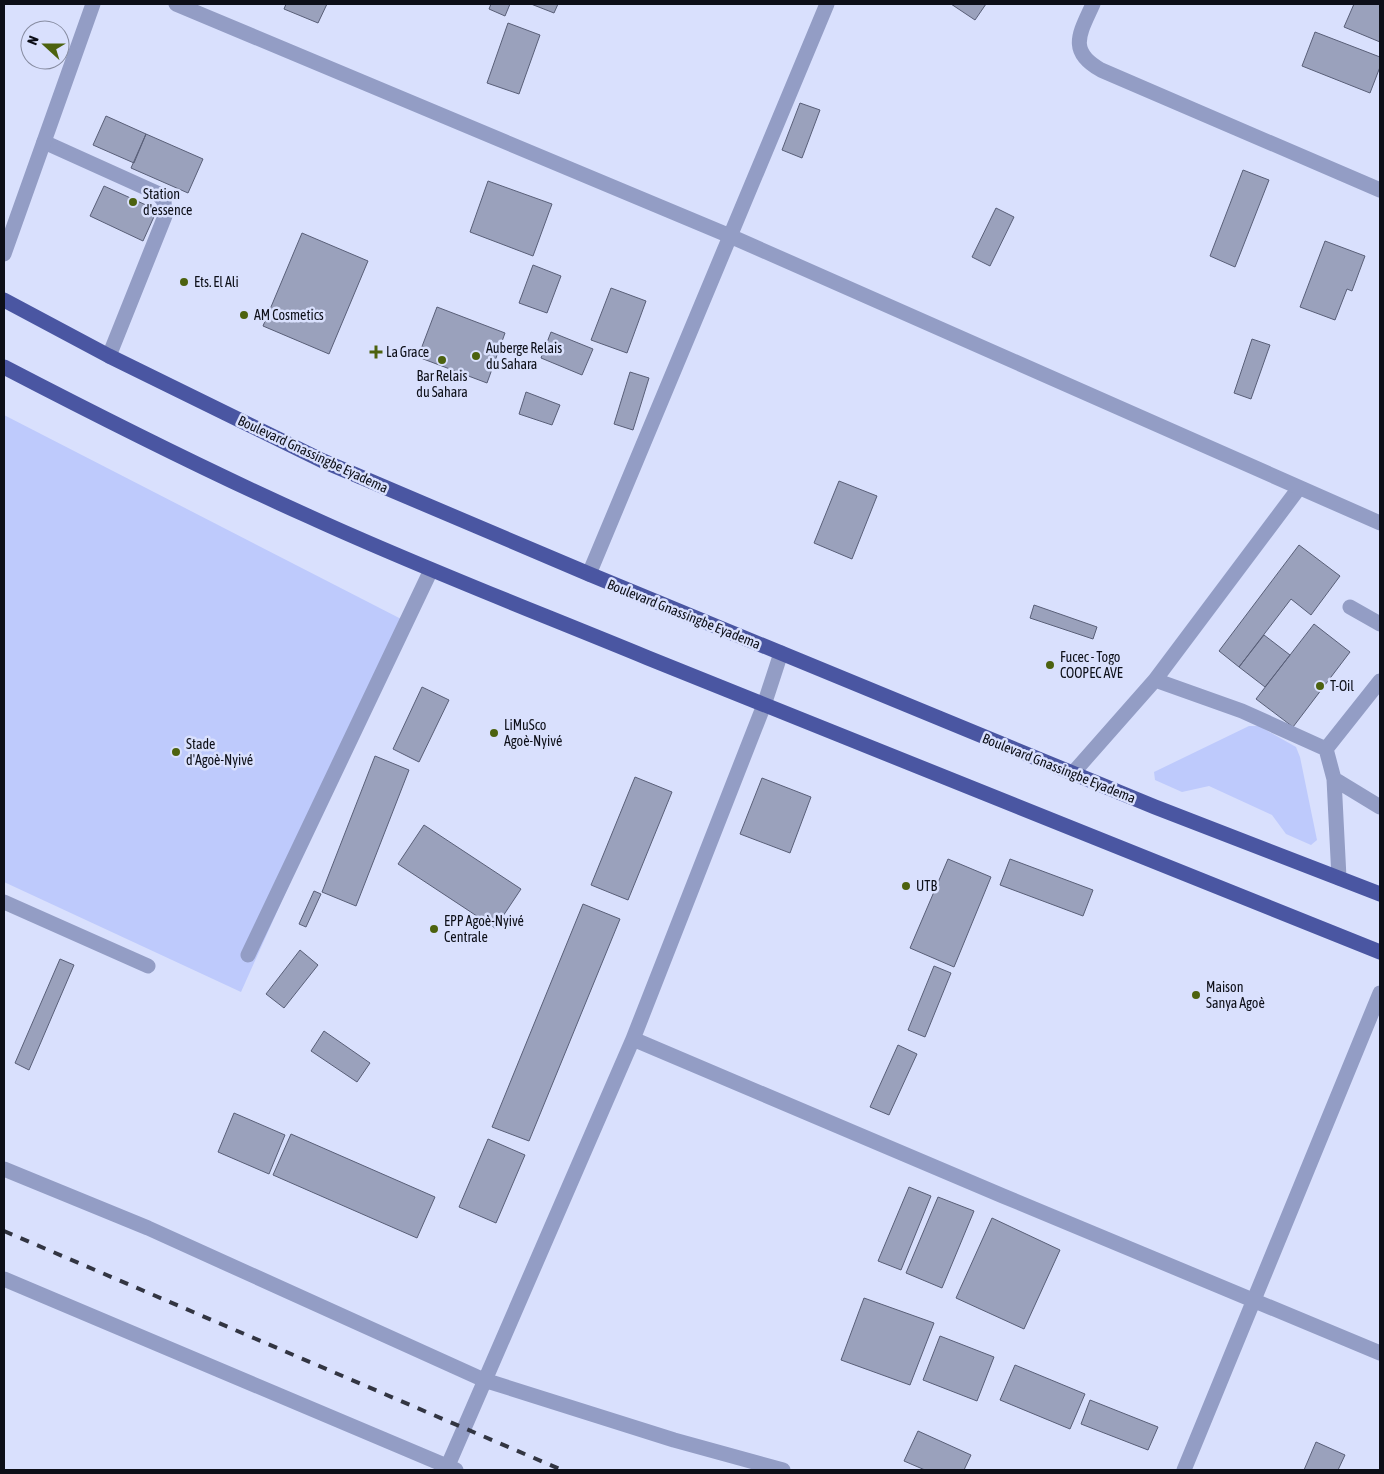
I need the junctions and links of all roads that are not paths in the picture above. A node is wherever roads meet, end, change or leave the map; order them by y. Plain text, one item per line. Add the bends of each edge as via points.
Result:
1 (93, 4) edge
2 (176, 4) edge
3 (827, 4) edge
4 (1093, 4) edge
5 (44, 142) junction
6 (1380, 190) edge
7 (730, 236) junction
8 (4, 254) edge
9 (4, 300) edge
10 (109, 356) junction
11 (4, 367) edge
12 (1299, 488) junction
13 (1380, 523) edge
14 (431, 570) junction
15 (589, 574) junction
16 (1350, 607) dead end
17 (1380, 624) edge
18 (781, 653) junction
19 (1155, 680) junction
20 (1380, 681) edge
21 (764, 705) junction
22 (1326, 749) junction
23 (1073, 773) junction
24 (1334, 779) junction
25 (1380, 807) edge
26 (1339, 878) junction
27 (1380, 894) edge
28 (4, 902) edge
29 (1380, 952) edge
30 (248, 955) dead end
31 (148, 966) dead end
32 (1380, 993) edge
33 (634, 1039) junction
34 (4, 1169) edge
35 (4, 1279) edge
36 (1253, 1300) junction
37 (1380, 1352) edge
38 (484, 1380) junction
39 (450, 1469) edge
40 (783, 1470) edge
41 (1184, 1470) edge

1 - 5 street
2 - 7 street
3 - 7 street
4 - 6 street via 1079,44 1081,54 1089,63
5 - 8 street
5 - 10 street via 157,193 164,201 165,216
7 - 12 street
7 - 15 street
9 - 10 highway, Boulevard Gnassingbe Eyadema
10 - 15 highway, Boulevard Gnassingbe Eyadema via 323,461
11 - 14 highway via 140,437
12 - 13 street
12 - 19 street
14 - 21 highway
14 - 30 street
15 - 18 highway, Boulevard Gnassingbe Eyadema
16 - 17 street
18 - 21 street
18 - 23 highway, Boulevard Gnassingbe Eyadema
19 - 22 street via 1242,711
19 - 23 street
20 - 22 street
21 - 29 highway
21 - 33 street
22 - 24 street
23 - 26 highway, Boulevard Gnassingbe Eyadema
24 - 25 street
24 - 26 street
26 - 27 highway, Boulevard Gnassingbe Eyadema
28 - 31 street
32 - 36 street
33 - 36 street
33 - 38 street
34 - 38 street via 148,1228
35 - 39 street
36 - 37 street
36 - 41 street
38 - 39 street
38 - 40 street via 674,1440

